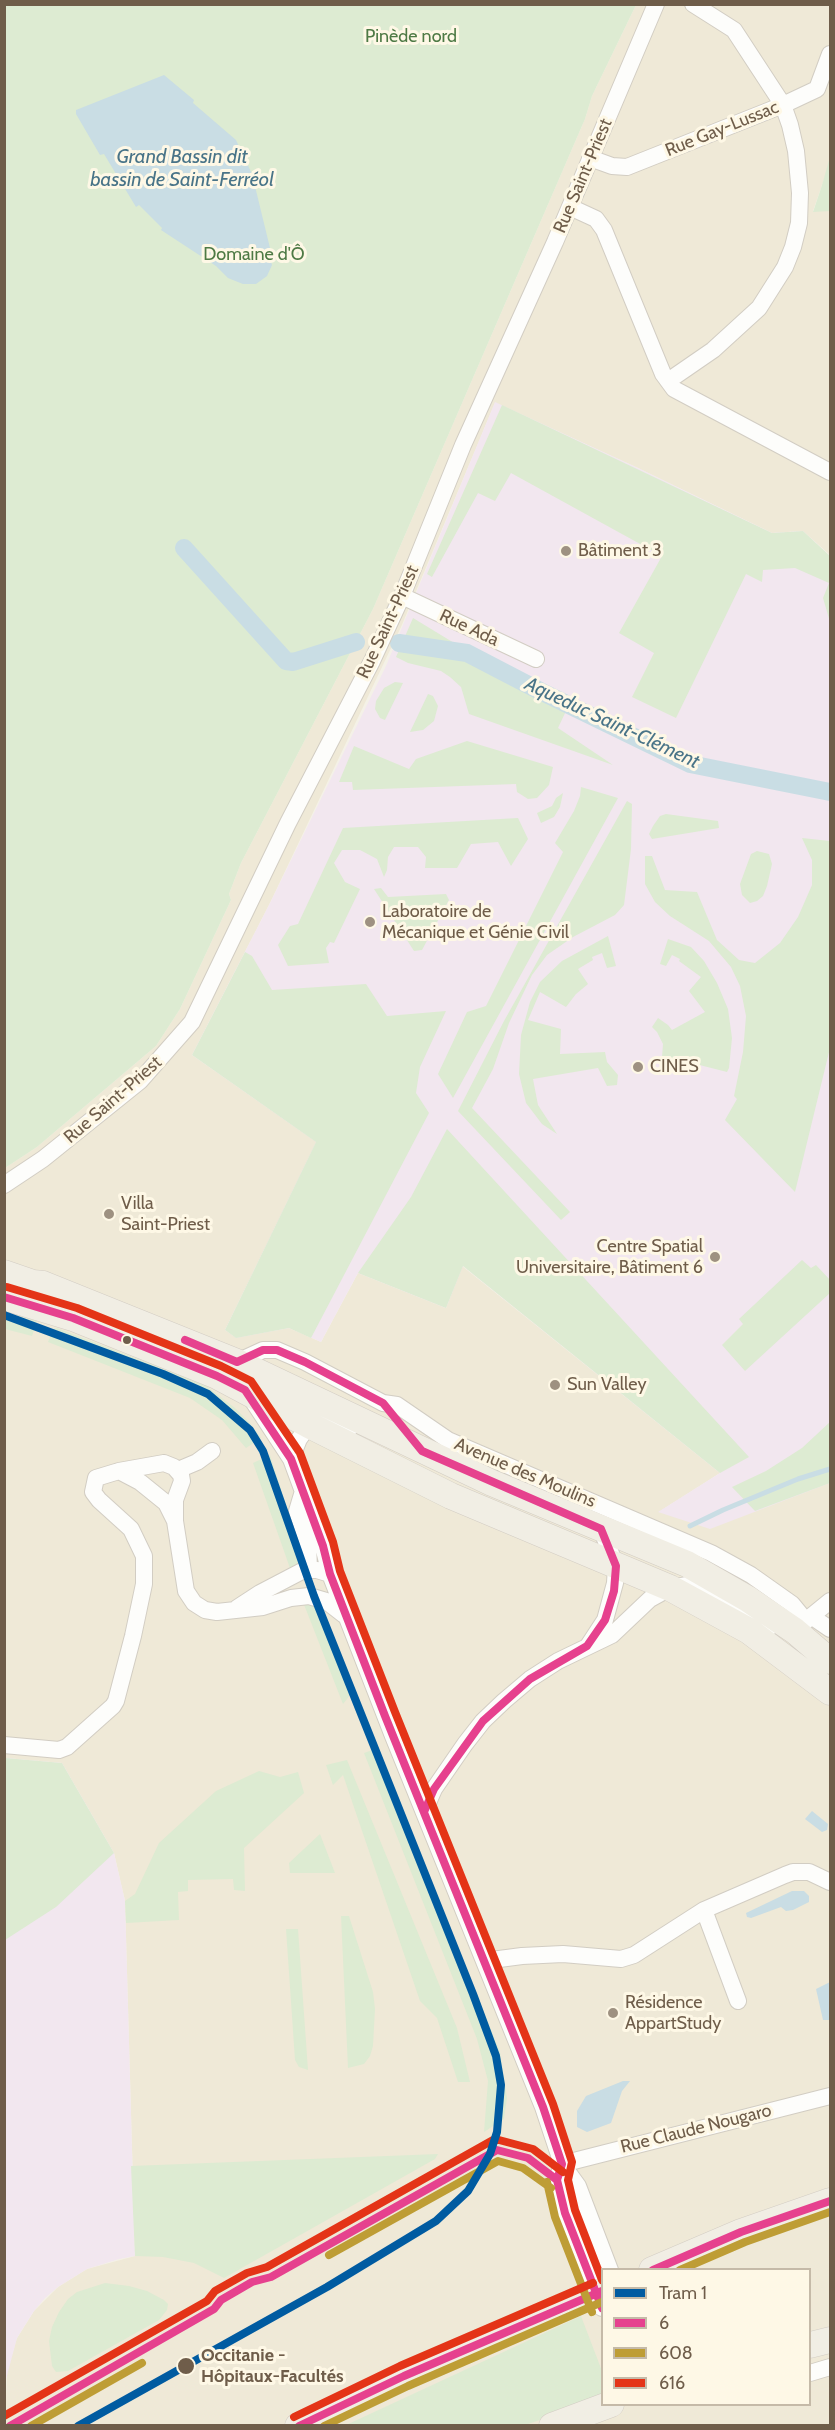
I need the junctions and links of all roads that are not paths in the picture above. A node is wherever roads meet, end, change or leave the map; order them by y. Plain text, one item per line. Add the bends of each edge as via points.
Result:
1 (656, 4) edge
2 (693, 4) edge
3 (831, 54) edge
4 (783, 105) junction
5 (590, 158) junction
6 (570, 207) junction
7 (668, 381) junction
8 (831, 472) edge
9 (402, 596) junction
10 (536, 659) dead end
11 (24, 1173) junction
12 (4, 1185) edge
13 (4, 1197) edge
14 (4, 1273) edge
15 (4, 1297) edge
16 (237, 1362) junction
17 (245, 1390) junction
18 (309, 1425) junction
19 (212, 1451) dead end
20 (422, 1451) junction
21 (291, 1459) junction
22 (178, 1470) junction
23 (119, 1471) junction
24 (303, 1491) junction
25 (175, 1521) junction
26 (601, 1529) junction
27 (616, 1566) junction
28 (309, 1568) junction
29 (330, 1575) junction
30 (670, 1588) junction
31 (831, 1601) edge
32 (234, 1610) junction
33 (347, 1618) junction
34 (804, 1622) junction
35 (831, 1629) edge
36 (587, 1646) junction
37 (831, 1660) edge
38 (804, 1674) junction
39 (831, 1692) edge
40 (4, 1745) edge
41 (423, 1812) junction
42 (831, 1882) edge
43 (704, 1910) junction
44 (484, 1961) junction
45 (738, 2001) dead end
46 (831, 2096) edge
47 (562, 2163) junction
48 (831, 2201) edge
49 (609, 2268) edge
50 (657, 2268) edge
51 (601, 2297) edge
52 (831, 2340) edge
53 (811, 2345) edge
54 (831, 2367) edge
55 (811, 2373) edge
56 (606, 2406) edge
57 (298, 2426) edge
58 (552, 2426) edge

1 - 5 street, Rue Saint-Priest
2 - 4 street via 734,30
3 - 4 street, Rue Gay-Lussac via 817,89
4 - 5 street, Rue Gay-Lussac via 627,167
4 - 7 street via 794,142 800,193 794,247 759,308 713,350
5 - 6 street, Rue Saint-Priest
6 - 7 street via 596,219 604,230
6 - 9 street, Rue Saint-Priest via 463,445
7 - 8 street via 674,389
9 - 10 street, Rue Ada
9 - 11 street, Rue Saint-Priest via 192,1022 140,1081
11 - 12 street, Rue Saint-Priest
11 - 13 street, Rue Saint-Priest
14 - 16 main road, Avenue des Moulins via 43,1284
15 - 17 main road, Avenue des Moulins via 74,1318
16 - 20 main road, Avenue des Moulins
16 - 34 street, Avenue des Moulins via 262,1350 277,1350 305,1362 383,1403 397,1405 448,1440 711,1553 792,1604
17 - 18 main road, Avenue des Moulins
17 - 21 street
18 - 20 street, Avenue des Moulins via 334,1420 408,1455
18 - 21 street
18 - 27 main road, Avenue des Moulins via 451,1496
19 - 22 street
20 - 26 main road, Avenue des Moulins
21 - 24 street
22 - 23 street via 164,1463
22 - 25 street via 182,1481 175,1500
23 - 25 street via 166,1503
23 - 40 street via 96,1478 93,1492 131,1529 144,1556 144,1584 116,1701 67,1747 59,1750
24 - 28 street via 297,1511 308,1544
24 - 29 street
25 - 32 street via 186,1591 194,1604 218,1612
26 - 27 street
26 - 34 main road, Avenue des Moulins via 687,1564 748,1599
27 - 30 main road, Avenue des Moulins
27 - 36 street via 614,1591 605,1620
28 - 29 street
28 - 32 street
29 - 33 street
30 - 34 street, Avenue des Moulins via 693,1584 783,1634
30 - 36 street via 650,1599 612,1635
30 - 38 main road, Avenue des Moulins via 749,1630
31 - 34 street
32 - 33 street via 309,1596 326,1601
33 - 41 street
34 - 35 street
34 - 37 main road, Avenue des Moulins
34 - 38 street via 798,1652
36 - 41 street via 530,1679 483,1720 434,1789
38 - 39 main road, Avenue des Moulins
41 - 44 street
42 - 43 street via 809,1872 793,1872
43 - 44 street via 634,1955 621,1959 563,1954
43 - 45 street
44 - 47 street
46 - 47 street, Rue Claude Nougaro
47 - 49 street via 578,2186
47 - 51 street via 557,2180 565,2213
48 - 50 main road via 741,2232
51 - 57 main road via 404,2376
52 - 53 main road
54 - 55 street
56 - 58 main road

